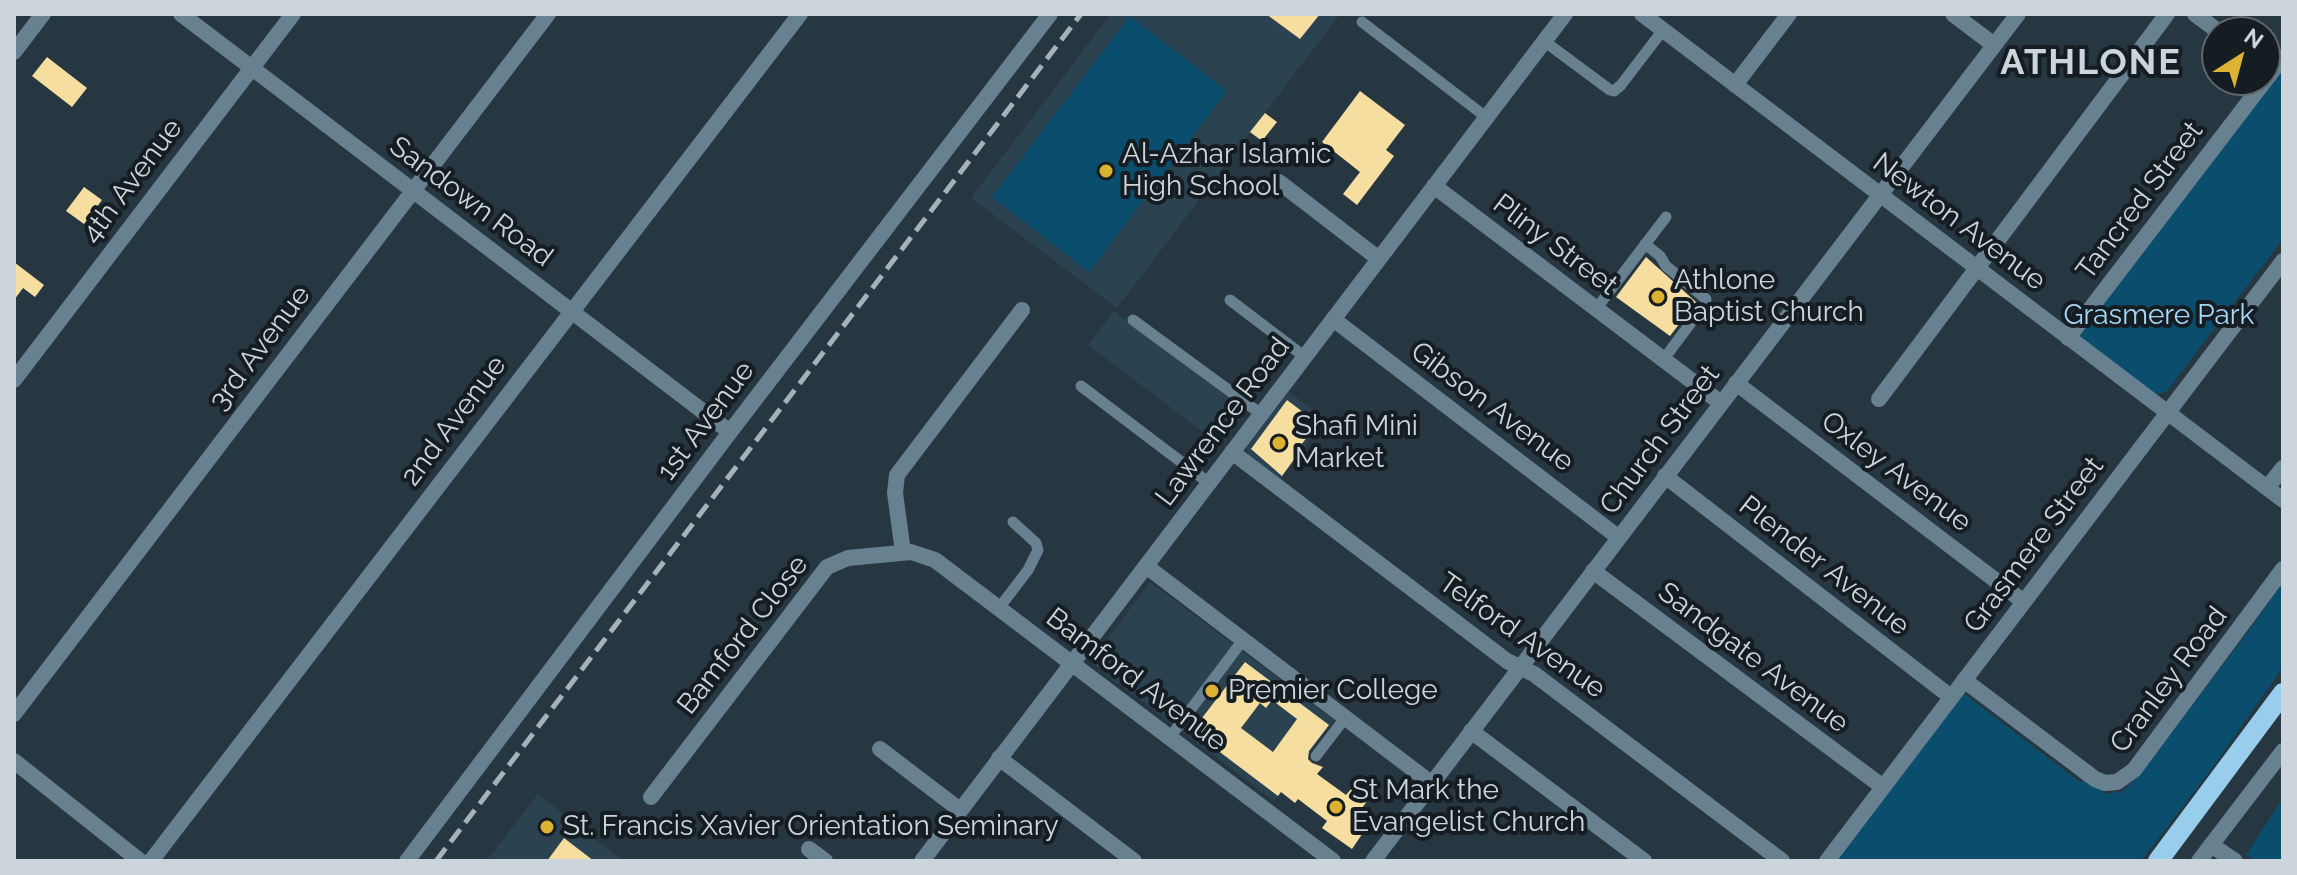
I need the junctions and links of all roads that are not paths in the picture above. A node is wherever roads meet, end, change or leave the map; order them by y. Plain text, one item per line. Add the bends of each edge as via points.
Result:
1 (43, 14) edge
2 (181, 14) edge
3 (293, 14) edge
4 (548, 14) edge
5 (800, 14) edge
6 (1050, 14) edge
7 (1565, 14) edge
8 (1642, 14) edge
9 (1789, 14) edge
10 (1953, 14) edge
11 (2018, 14) edge
12 (2167, 14) edge
13 (1362, 22) dead end
14 (1663, 30) junction
15 (1544, 41) junction
16 (1994, 45) junction
17 (14, 52) edge
18 (251, 67) junction
19 (1735, 85) junction
20 (2248, 96) edge
21 (1486, 117) junction
22 (1279, 182) dead end
23 (1434, 186) junction
24 (413, 190) junction
25 (1880, 194) junction
26 (1666, 217) dead end
27 (1645, 244) junction
28 (1379, 259) junction
29 (2283, 261) edge
30 (1976, 268) junction
31 (1230, 300) dead end
32 (1596, 309) junction
33 (1022, 310) dead end
34 (570, 311) junction
35 (1333, 319) junction
36 (1133, 320) dead end
37 (2068, 338) junction
38 (1305, 357) junction
39 (1663, 360) junction
40 (14, 380) edge
41 (1736, 383) junction
42 (1081, 386) dead end
43 (1879, 399) dead end
44 (1721, 403) junction
45 (2167, 413) junction
46 (1261, 414) junction
47 (730, 432) junction
48 (1232, 452) junction
49 (2283, 468) edge
50 (1665, 476) junction
51 (1209, 483) junction
52 (2267, 488) junction
53 (2283, 500) edge
54 (1013, 522) dead end
55 (1618, 537) junction
56 (903, 552) junction
57 (1146, 566) junction
58 (2283, 569) edge
59 (1593, 571) junction
60 (2024, 602) junction
61 (999, 608) junction
62 (1243, 640) junction
63 (1071, 663) junction
64 (1519, 667) junction
65 (1964, 680) junction
66 (2283, 693) edge
67 (1951, 697) junction
68 (14, 714) edge
69 (1345, 718) junction
70 (1471, 731) junction
71 (1170, 737) junction
72 (880, 749) dead end
73 (2282, 754) edge
74 (1316, 756) dead end
75 (999, 758) junction
76 (14, 761) edge
77 (1431, 783) junction
78 (1883, 787) junction
79 (651, 797) dead end
80 (960, 810) junction
81 (2211, 845) junction
82 (809, 849) dead end
83 (140, 861) edge
84 (151, 861) edge
85 (407, 861) edge
86 (825, 861) edge
87 (922, 861) edge
88 (1134, 861) edge
89 (1333, 861) edge
90 (1373, 861) edge
91 (1644, 861) edge
92 (1782, 861) edge
93 (1827, 861) edge
94 (2158, 861) edge
95 (2199, 861) edge
96 (2235, 861) edge

1 - 17 street
2 - 18 street, Sandown Road
3 - 18 street, 4th Avenue
4 - 24 street, 3rd Avenue
5 - 34 street, 2nd Avenue
6 - 47 street, 1st Avenue
7 - 15 street, Lawrence Road
8 - 14 street, Newton Avenue
9 - 19 street
10 - 16 street
11 - 16 street, Church Street
12 - 30 street
13 - 21 lane
14 - 15 lane via 1621,85 1610,90
14 - 19 street, Newton Avenue
15 - 21 street, Lawrence Road
16 - 25 street, Church Street
18 - 24 street, Sandown Road
18 - 40 street, 4th Avenue
19 - 25 street, Newton Avenue
20 - 37 street, Tancred Street
21 - 23 street, Lawrence Road
22 - 28 street
23 - 28 street, Lawrence Road
23 - 32 street, Pliny Street
24 - 34 street, Sandown Road
24 - 68 street, 3rd Avenue
25 - 30 street, Newton Avenue
25 - 41 street, Church Street
26 - 27 lane
27 - 32 lane
27 - 39 lane via 1706,299
28 - 35 street, Lawrence Road
29 - 45 street, Grasmere Street
30 - 37 street, Newton Avenue
30 - 43 street
31 - 38 lane
32 - 39 street, Pliny Street
33 - 56 street via 897,475
34 - 47 street, Sandown Road
34 - 84 street, 2nd Avenue
35 - 38 street, Lawrence Road
35 - 55 street, Gibson Avenue
36 - 46 lane
37 - 45 street, Newton Avenue
38 - 46 street, Lawrence Road
39 - 44 street, Pliny Street
41 - 44 street, Church Street
41 - 60 street, Oxley Avenue
42 - 51 lane
44 - 50 street, Church Street
45 - 52 street, Newton Avenue
45 - 60 street, Grasmere Street
46 - 48 street, Lawrence Road
47 - 85 street, 1st Avenue
48 - 51 street, Lawrence Road
48 - 64 street, Telford Avenue
49 - 52 street
50 - 55 street, Church Street
50 - 67 street, Plender Avenue
51 - 57 street, Lawrence Road
52 - 53 street, Newton Avenue
54 - 61 lane via 1038,550
55 - 59 street, Church Street
56 - 61 street, Bamford Avenue via 935,560
56 - 79 street, Bamford Close via 848,558 827,567
57 - 62 street
57 - 63 street, Lawrence Road
58 - 65 street, Cranley Road via 2134,770 2117,782 2095,779
59 - 64 street, Church Street
59 - 78 street, Sandgate Avenue
60 - 65 street, Grasmere Street
61 - 63 street, Bamford Avenue
62 - 69 street
62 - 71 lane
63 - 71 street, Bamford Avenue
63 - 75 street, Lawrence Road
64 - 70 street, Church Street
64 - 92 street, Telford Avenue
65 - 67 street, Grasmere Street
66 - 94 main road
67 - 78 street, Grasmere Street
69 - 74 lane
69 - 77 street
70 - 77 street, Church Street
70 - 91 street
71 - 89 street, Bamford Avenue
72 - 80 street
73 - 81 street
75 - 80 street, Lawrence Road
75 - 88 street
76 - 83 street
77 - 90 street, Church Street
78 - 93 street, Grasmere Street
80 - 87 street, Lawrence Road
81 - 95 street
81 - 96 street
82 - 86 street

